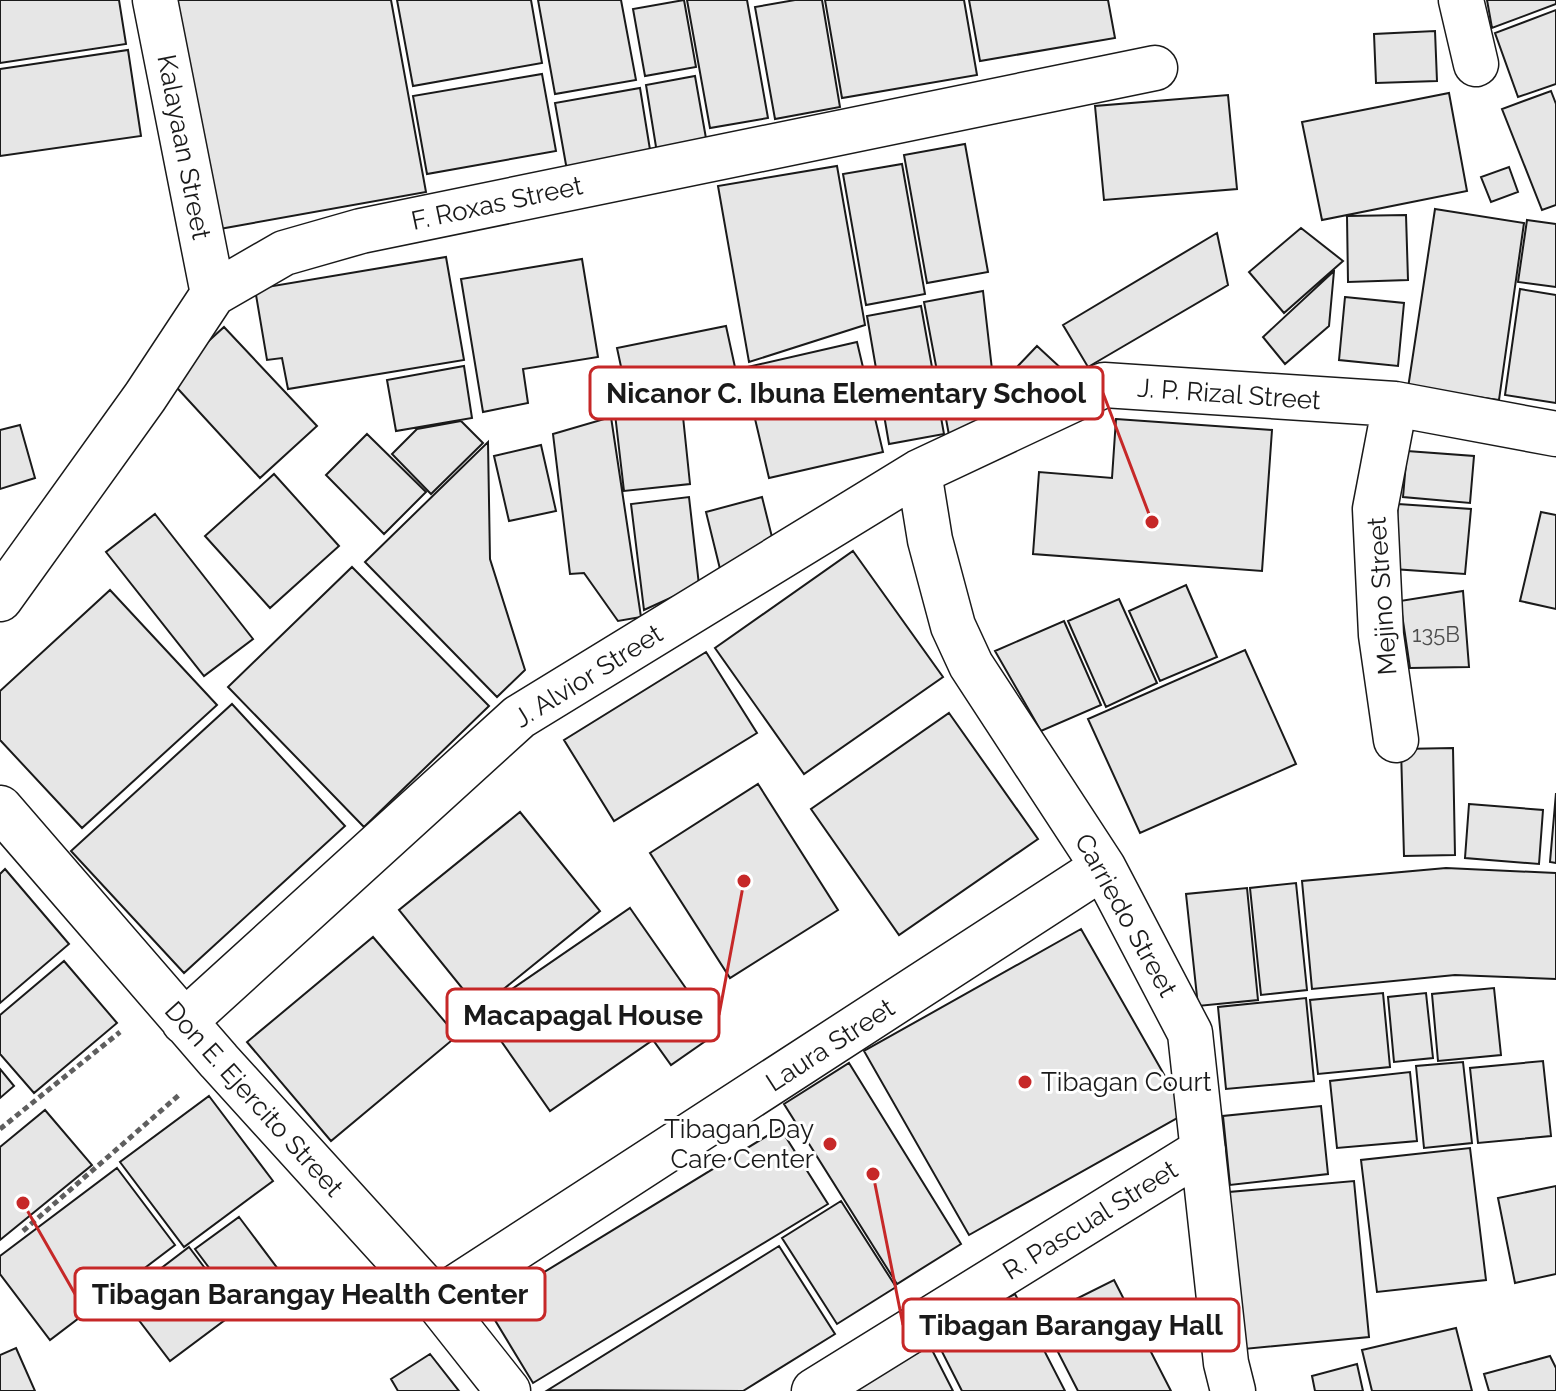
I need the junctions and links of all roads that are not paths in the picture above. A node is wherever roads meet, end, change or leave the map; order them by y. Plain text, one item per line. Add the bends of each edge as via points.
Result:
1 (155, 0) edge
2 (1461, 0) edge
3 (1476, 64) dead end
4 (1155, 68) dead end
5 (213, 294) junction
6 (1395, 404) junction
7 (1556, 434) edge
8 (919, 472) junction
9 (0, 599) edge
10 (1396, 740) dead end
11 (0, 808) edge
12 (1103, 867) junction
13 (173, 1010) junction
14 (1203, 1150) junction
15 (436, 1300) junction
16 (508, 1391) edge
17 (814, 1391) edge
18 (1233, 1391) edge

1 - 5 street, Kalayaan Street
2 - 3 street
4 - 5 street, F. Roxas Street via 361,231 284,253
5 - 9 street, F. Roxas Street
6 - 7 street, J. P. Rizal Street
6 - 8 street, J. P. Rizal Street via 1104,385
6 - 10 street, Mejino Street via 1375,509 1381,635
8 - 12 street, Carriedo Street via 953,626 971,665
8 - 13 street, J. Alvior Street via 519,717
11 - 13 street, Don E. Ejercito Street
12 - 14 street, Carriedo Street via 1190,1033
12 - 15 street, Laura Street
13 - 15 street, Don E. Ejercito Street
14 - 17 street, R. Pascual Street
14 - 18 street, Carriedo Street
15 - 16 street, Don E. Ejercito Street

